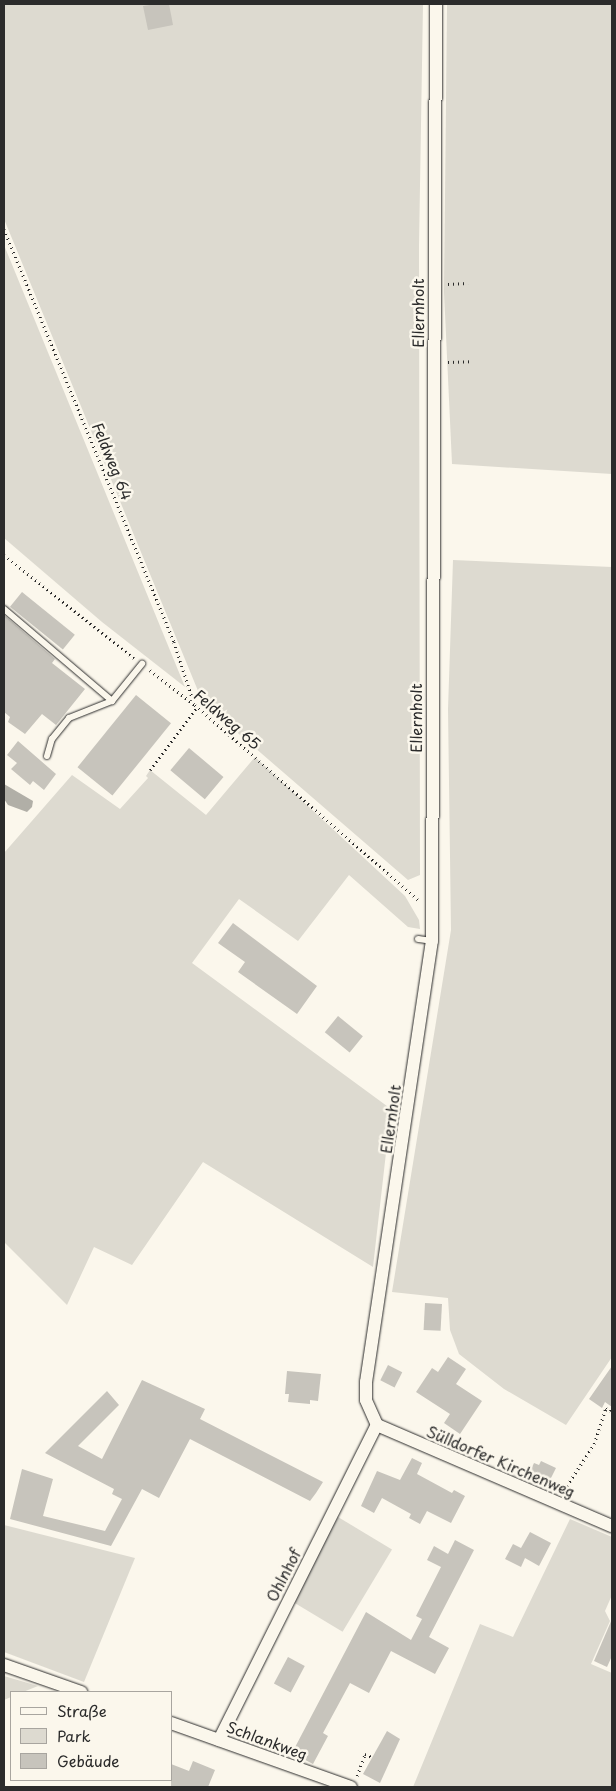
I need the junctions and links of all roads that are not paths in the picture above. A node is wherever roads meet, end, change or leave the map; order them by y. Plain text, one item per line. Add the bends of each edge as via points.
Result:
1 (436, 4) edge
2 (4, 609) edge
3 (142, 664) road end
4 (112, 701) junction
5 (48, 756) dead end
6 (418, 939) dead end
7 (432, 941) junction
8 (377, 1425) junction
9 (612, 1526) edge
10 (4, 1665) edge
11 (78, 1691) edge
12 (172, 1723) edge
13 (219, 1740) junction
14 (353, 1784) edge

1 - 7 street, Ellernholt
2 - 4 lane
3 - 4 lane
4 - 5 lane via 70,718 52,739
6 - 7 lane
7 - 8 street, Ellernholt via 366,1382 368,1407
8 - 9 street, Sülldorfer Kirchenweg
8 - 13 street, Ohlnhof
10 - 11 street
12 - 13 street, Schlankweg
13 - 14 street, Schlankweg

